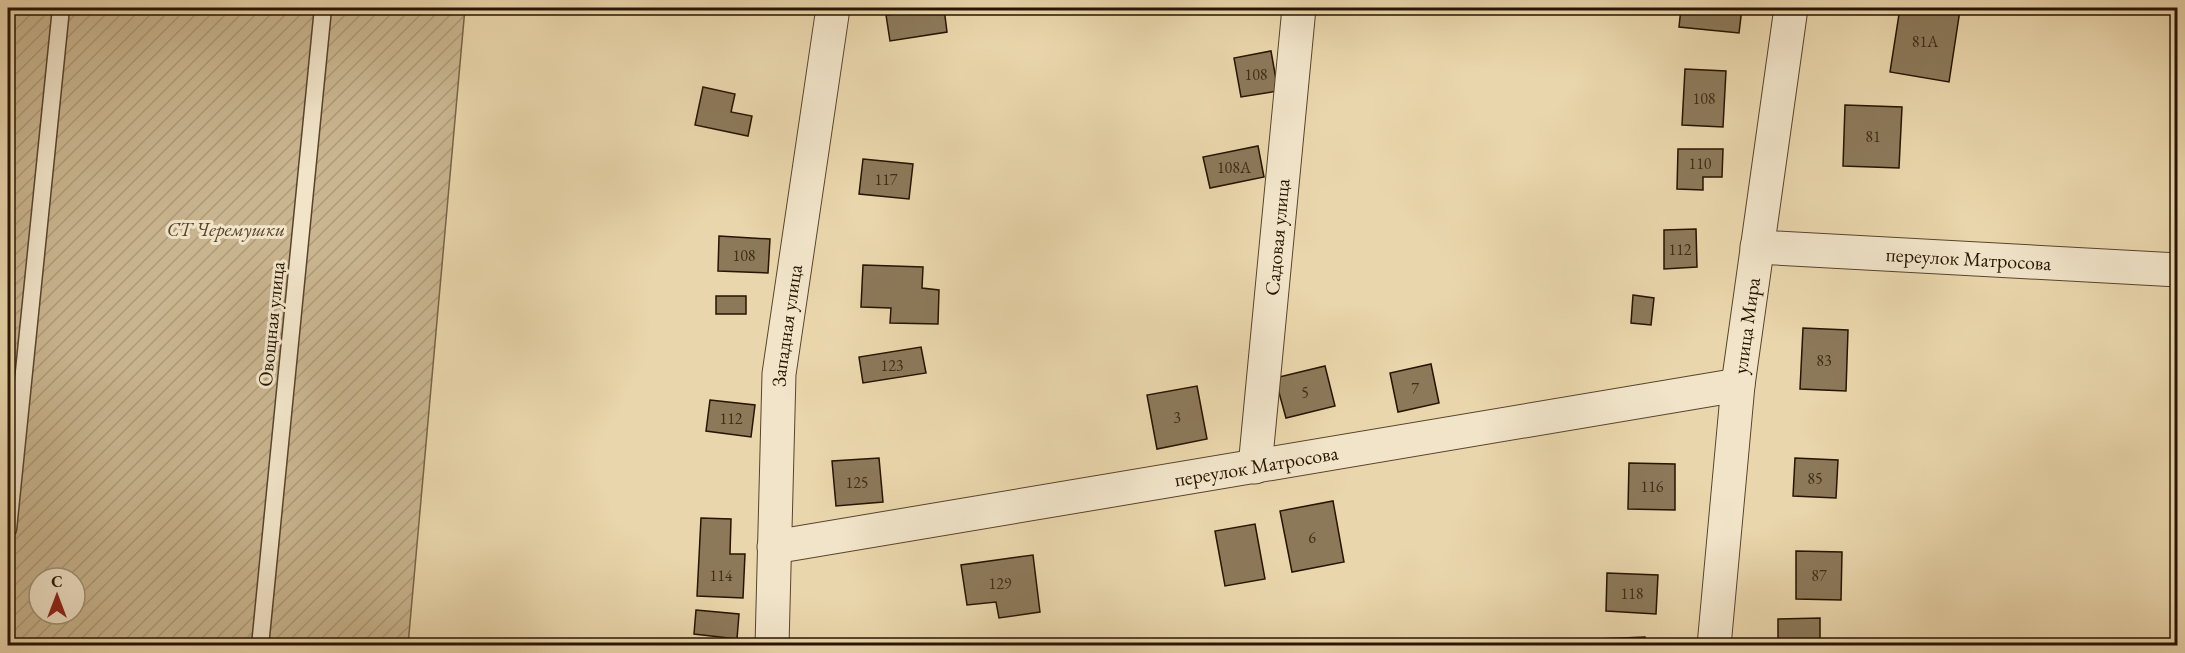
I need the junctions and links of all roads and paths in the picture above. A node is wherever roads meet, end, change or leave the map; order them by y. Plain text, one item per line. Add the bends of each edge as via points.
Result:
1 (62, 8) edge
2 (323, 8) edge
3 (833, 8) edge
4 (1299, 8) edge
5 (1791, 8) edge
6 (1757, 246) junction
7 (2178, 270) edge
8 (1738, 385) junction
9 (1255, 467) junction
10 (8, 529) edge
11 (774, 547) junction
12 (260, 645) edge
13 (772, 645) edge
14 (1714, 645) edge

1 - 10 lane
2 - 12 lane, Овощная улица
3 - 11 street, Западная улица via 779,374
4 - 9 street, Садовая улица
5 - 6 street, улица Мира
6 - 7 street, переулок Матросова
6 - 8 street, улица Мира
8 - 9 street, переулок Матросова
8 - 14 street, улица Мира
9 - 11 street, переулок Матросова
11 - 13 street, Западная улица

